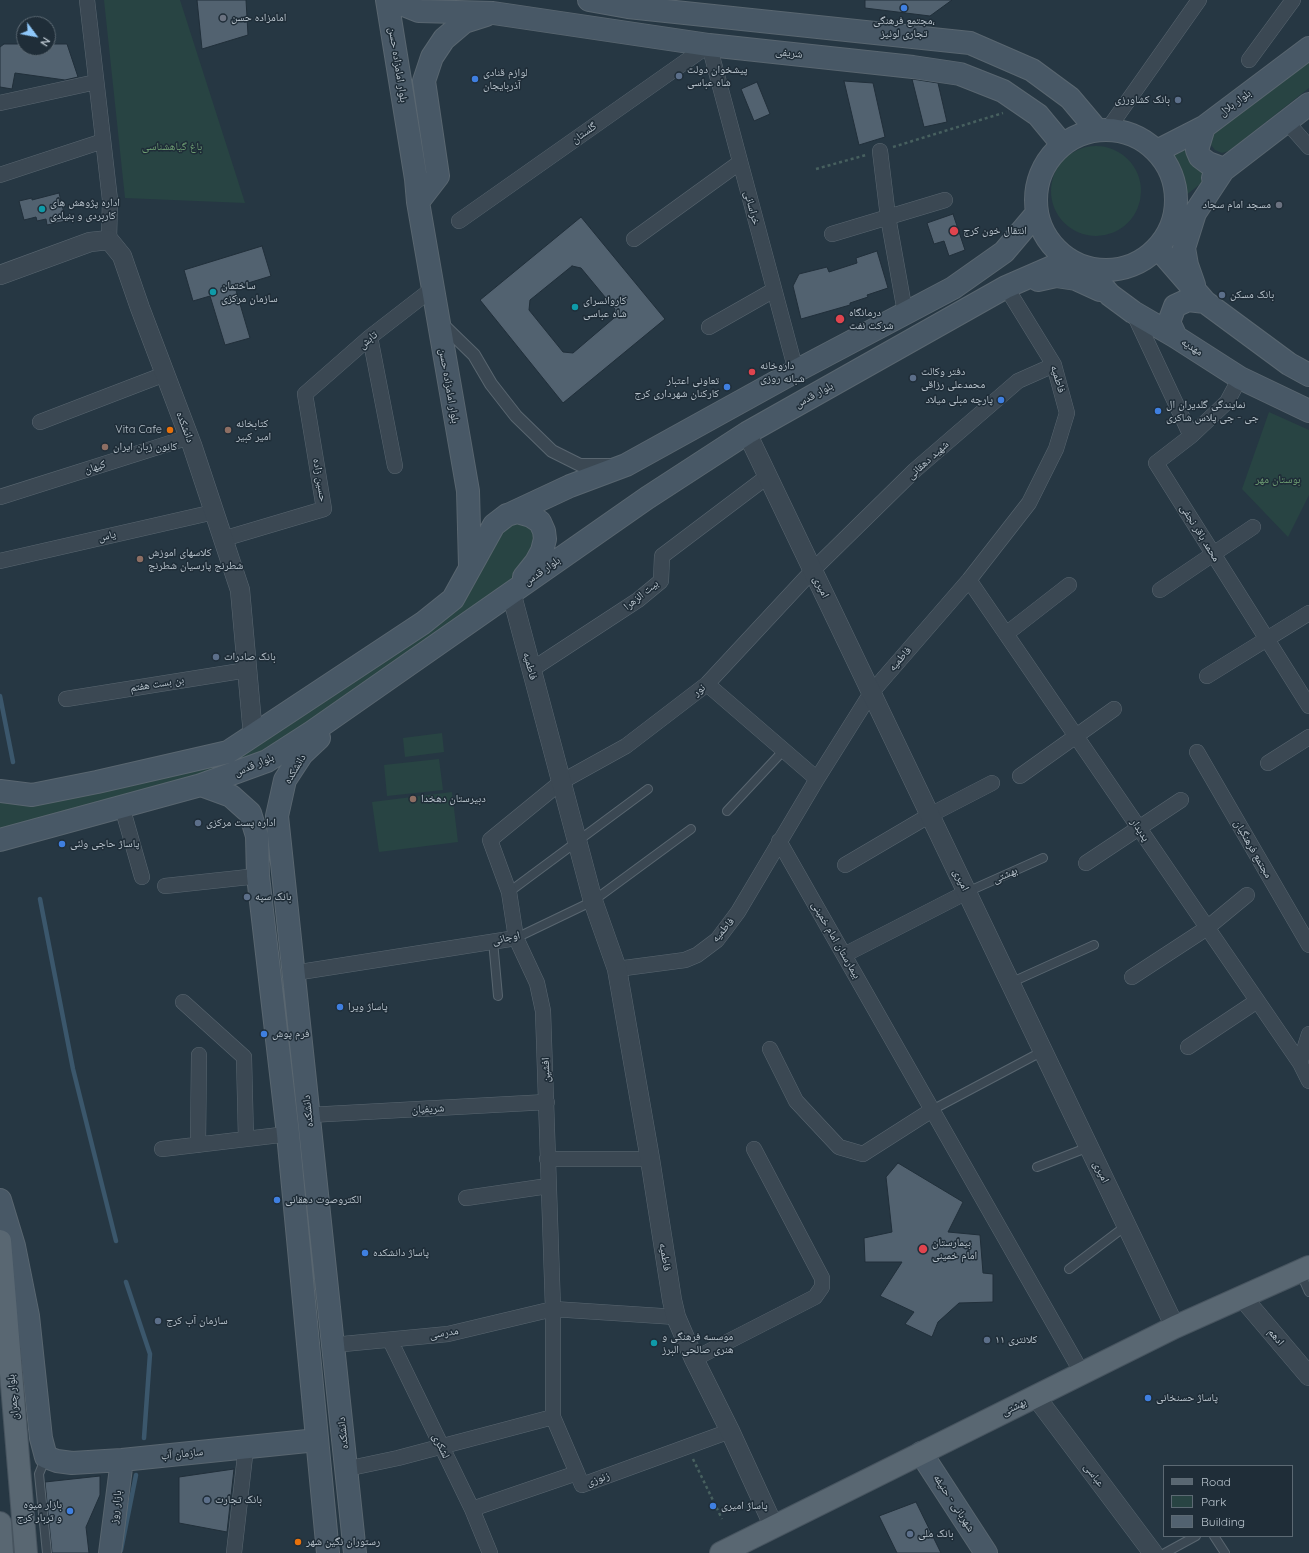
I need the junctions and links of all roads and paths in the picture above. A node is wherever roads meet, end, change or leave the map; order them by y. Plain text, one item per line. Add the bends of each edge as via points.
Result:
1 (87, 0) edge
2 (387, 0) edge
3 (399, 0) edge
4 (588, 0) edge
5 (1199, 0) edge
6 (1292, 0) edge
7 (428, 6) edge
8 (493, 13) junction
9 (709, 45) junction
10 (1309, 48) edge
11 (1249, 60) dead end
12 (96, 82) junction
13 (0, 103) edge
14 (1309, 104) edge
15 (1006, 112) dead end
16 (1287, 122) junction
17 (1204, 127) junction
18 (1102, 129) junction
19 (103, 142) junction
20 (1062, 144) junction
21 (1309, 147) edge
22 (1157, 150) junction
23 (880, 151) junction
24 (740, 164) junction
25 (1224, 168) junction
26 (816, 169) dead end
27 (0, 175) edge
28 (945, 200) dead end
29 (418, 202) junction
30 (1176, 210) junction
31 (1037, 213) junction
32 (888, 217) junction
33 (459, 221) dead end
34 (832, 234) dead end
35 (634, 239) dead end
36 (109, 240) junction
37 (1158, 248) junction
38 (1077, 264) junction
39 (0, 275) edge
40 (1006, 287) junction
41 (432, 289) junction
42 (774, 290) junction
43 (1110, 295) junction
44 (1200, 297) junction
45 (905, 312) junction
46 (1132, 312) junction
47 (438, 319) junction
48 (709, 327) dead end
49 (370, 337) junction
50 (1176, 337) junction
51 (1054, 365) junction
52 (796, 371) junction
53 (165, 374) junction
54 (1309, 375) edge
55 (1240, 378) junction
56 (306, 394) joint
57 (1309, 411) edge
58 (40, 422) dead end
59 (747, 433) junction
60 (1191, 436) junction
61 (189, 437) junction
62 (626, 465) junction
63 (395, 466) dead end
64 (768, 476) junction
65 (0, 497) edge
66 (214, 512) junction
67 (507, 515) junction
68 (1253, 527) dead end
69 (223, 539) junction
70 (1213, 554) junction
71 (0, 560) edge
72 (813, 570) junction
73 (470, 571) junction
74 (969, 580) junction
75 (1069, 585) dead end
76 (1160, 590) dead end
77 (511, 592) junction
78 (1309, 613) edge
79 (1006, 634) junction
80 (1267, 639) junction
81 (247, 670) junction
82 (531, 670) junction
83 (1207, 676) dead end
84 (707, 684) junction
85 (871, 693) junction
86 (66, 699) dead end
87 (359, 699) junction
88 (1309, 706) edge
89 (1114, 709) dead end
90 (253, 735) junction
91 (1076, 736) junction
92 (1309, 737) edge
93 (784, 750) junction
94 (1197, 752) dead end
95 (1268, 763) dead end
96 (1020, 776) dead end
97 (817, 779) junction
98 (561, 782) junction
99 (992, 783) dead end
100 (202, 785) junction
101 (648, 789) dead end
102 (2, 792) edge
103 (1181, 800) dead end
104 (122, 806) junction
105 (727, 811) dead end
106 (930, 815) junction
107 (1139, 828) junction
108 (691, 829) dead end
109 (2, 839) edge
110 (490, 840) joint
111 (577, 841) junction
112 (780, 841) junction
113 (1043, 858) dead end
114 (1086, 863) dead end
115 (845, 865) dead end
116 (258, 876) junction
117 (142, 877) dead end
118 (165, 886) dead end
119 (509, 892) junction
120 (967, 892) junction
121 (1247, 895) dead end
122 (593, 901) junction
123 (1207, 928) junction
124 (516, 938) junction
125 (493, 941) junction
126 (1094, 945) dead end
127 (1309, 945) edge
128 (844, 955) junction
129 (617, 969) junction
130 (294, 973) junction
131 (1132, 977) dead end
132 (1010, 983) junction
133 (498, 996) dead end
134 (1257, 1001) junction
135 (183, 1002) dead end
136 (1309, 1034) edge
137 (1188, 1047) dead end
138 (770, 1049) dead end
139 (1043, 1051) junction
140 (199, 1055) dead end
141 (1300, 1063) junction
142 (1309, 1081) edge
143 (547, 1102) junction
144 (932, 1110) junction
145 (309, 1115) junction
146 (288, 1134) junction
147 (246, 1139) junction
148 (198, 1145) junction
149 (1089, 1147) junction
150 (162, 1149) dead end
151 (754, 1149) dead end
152 (650, 1159) junction
153 (547, 1160) junction
154 (1037, 1168) dead end
155 (548, 1186) junction
156 (466, 1198) dead end
157 (0, 1200) edge
158 (1126, 1225) junction
159 (0, 1241) edge
160 (1069, 1269) dead end
161 (1304, 1269) edge
162 (1309, 1292) edge
163 (1242, 1297) junction
164 (553, 1309) junction
165 (676, 1317) junction
166 (1175, 1327) junction
167 (390, 1340) junction
168 (333, 1345) junction
169 (694, 1359) junction
170 (1082, 1373) junction
171 (1309, 1376) edge
172 (1036, 1396) junction
173 (553, 1417) junction
174 (730, 1430) junction
175 (318, 1440) junction
176 (687, 1446) junction
177 (246, 1447) junction
178 (442, 1447) junction
179 (921, 1453) junction
180 (46, 1457) junction
181 (122, 1460) junction
182 (346, 1469) junction
183 (577, 1473) junction
184 (472, 1509) junction
185 (722, 1519) dead end
186 (0, 1523) edge
187 (774, 1527) junction
188 (1194, 1537) edge
189 (1215, 1537) edge
190 (2, 1553) edge
191 (26, 1553) edge
192 (47, 1553) edge
193 (110, 1553) edge
194 (234, 1553) edge
195 (328, 1553) edge
196 (355, 1553) edge
197 (490, 1553) edge
198 (721, 1553) edge
199 (986, 1553) edge
200 (1153, 1553) edge
201 (1165, 1553) edge
202 (1225, 1553) edge

1 - 12 street
2 - 29 main road, بلوار امامزاده حسن
3 - 7 main road, شریفی via 419,11
4 - 18 main road via 628,7 970,43 1032,70 1070,98
5 - 18 street
6 - 11 street
7 - 8 main road, شریفی
8 - 9 main road, شریفی
8 - 29 main road, بلوار امامزاده حسن via 464,22 444,39 432,57 424,81 438,176
9 - 20 main road, شریفی via 960,74 1003,91 1038,115
9 - 24 street, خراسانی
9 - 33 street, گلستان
10 - 17 main road, بلوار بلال
12 - 13 street
12 - 19 street
14 - 16 main road
15 - 23 path
16 - 21 street
16 - 25 main road
17 - 22 main road, بلوار بلال
17 - 25 main road via 1196,150 1208,164
18 - 20 main road via 1078,135
18 - 22 main road via 1134,135
19 - 27 street
19 - 36 street via 110,200
20 - 31 main road via 1049,158 1040,175 1036,194
22 - 30 main road via 1169,168 1176,188
23 - 26 path
23 - 32 street
24 - 35 street
24 - 42 street, خراسانی
25 - 30 main road
25 - 44 main road via 1195,213 1184,248 1187,265
28 - 32 street
29 - 41 main road, بلوار امامزاده حسن
30 - 37 main road via 1169,230
31 - 38 main road via 1042,230 1054,247
31 - 45 main road via 1004,252 953,288
32 - 34 street
32 - 45 street
36 - 39 street via 90,242
36 - 53 street, دانشکده via 122,256
37 - 38 main road via 1125,268 1106,270
37 - 44 main road
38 - 40 main road, بلوار قدس
38 - 43 main road, مهدیه
40 - 43 main road via 1056,276 1076,279
40 - 51 street, فاطمیه
40 - 59 main road, بلوار قدس
41 - 47 main road, بلوار امامزاده حسن
41 - 49 street, تابش
42 - 48 street
42 - 52 street, خراسانی
43 - 46 main road, مهدیه
44 - 50 main road via 1175,306 1169,322
44 - 54 main road via 1289,364
45 - 52 main road
46 - 50 main road, مهدیه
46 - 60 street
47 - 62 street via 474,355 491,384 516,416 552,451 580,465
47 - 73 main road, بلوار امامزاده حسن via 468,491
49 - 56 street, تابش
49 - 63 street
50 - 55 main road, مهدیه
51 - 72 street, شهید دهقانی via 1018,381 915,470
51 - 74 street, فاطمیه via 1067,413 1056,449 1030,503
52 - 62 main road, بلوار قدس
53 - 58 street
53 - 61 street, دانشکده
55 - 57 main road, مهدیه
55 - 60 street, محمد باقر نجفی via 1227,402
56 - 69 street, حسین زاده via 324,509
59 - 64 street, امیری
59 - 77 main road, بلوار قدس
60 - 70 street, محمد باقر نجفی via 1156,463
61 - 65 street, کیهان
61 - 66 street, دانشکده
62 - 67 main road, بلوار قدس via 570,486
64 - 72 street, امیری
64 - 82 street, بیت الزهرا via 662,556 661,581 638,600
66 - 69 street, دانشکده
66 - 71 street, یاس
67 - 73 main road, بلوار قدس via 490,530
67 - 77 main road via 517,512 531,516 540,522 545,539 536,562
68 - 70 street
69 - 81 street, دانشکده via 240,590
70 - 76 street
70 - 80 street, محمد باقر نجفی
72 - 84 street, نور
72 - 85 street, امیری
73 - 90 main road, بلوار قدس via 453,599 423,623
74 - 79 street, پدیدار
74 - 85 street, فاطمیه
75 - 79 street
77 - 82 street, فاطمیه
77 - 87 main road, بلوار قدس
78 - 80 street
79 - 91 street, پدیدار
80 - 83 street
80 - 88 street, محمد باقر نجفی
81 - 86 street, بن بست هفتم
81 - 90 street, دانشکده
82 - 98 street, فاطمیه
84 - 93 street
84 - 98 street, نور via 626,746
85 - 97 street, فاطمیه
85 - 106 street, امیری
87 - 100 main road, بلوار قدس via 267,761
87 - 130 main road, دانشکده via 302,754 286,780 282,794 277,816
89 - 91 street
90 - 102 main road, بلوار قدس via 228,752 97,782 32,795
91 - 96 street
91 - 107 street, پدیدار
92 - 95 street
93 - 97 street
93 - 105 lane
94 - 127 street, مجتمع فرهنگیان
97 - 112 street, فاطمیه
98 - 110 street, نور
98 - 111 street, فاطمیه
99 - 106 street
100 - 104 main road, بلوار قدس
100 - 116 main road, دانشکده via 231,796 250,813 257,836
101 - 111 lane
103 - 107 street
104 - 109 main road, بلوار قدس
104 - 117 street
106 - 115 street
106 - 120 street, امیری
107 - 114 street
107 - 123 street, پدیدار
108 - 122 lane, اوجانی
110 - 119 street, افشین
111 - 119 lane
111 - 122 street, فاطمیه
112 - 128 street, بیمارستان امام خمینی
112 - 129 street, فاطمیه via 738,912 717,940 697,955 685,960
113 - 120 lane, بهشتی
116 - 118 street
116 - 146 main road, دانشکده
119 - 124 street, افشین
120 - 128 street
120 - 132 street, امیری
121 - 123 street
122 - 124 lane, اوجانی
122 - 129 street, فاطمیه
123 - 131 street
123 - 134 street, پدیدار
124 - 125 street, اوجانی
124 - 143 street, افشین via 537,983 543,1011
125 - 130 street, اوجانی
125 - 133 lane
126 - 132 lane
128 - 144 street, بیمارستان امام خمینی
129 - 152 street, فاطمیه
130 - 145 main road, دانشکده
132 - 139 street, امیری
134 - 137 street
134 - 141 street, پدیدار
135 - 147 street via 244,1057
136 - 141 street
138 - 144 street via 796,1101 839,1146 863,1154
139 - 144 lane
139 - 149 street, امیری
140 - 148 street
141 - 142 street, پدیدار
143 - 145 street, شریفیان
143 - 153 street, افشین
144 - 170 street, بیمارستان امام خمینی
145 - 168 main road, دانشکده
146 - 147 street
146 - 175 main road, دانشکده
147 - 148 street
148 - 150 street
149 - 154 lane
149 - 158 street, امیری
151 - 169 street via 822,1278 822,1287 816,1297
152 - 153 street
152 - 165 street, فاطمیه
153 - 155 street, افشین
155 - 156 street
155 - 164 street, افشین
157 - 180 main road via 14,1246 28,1316 40,1431
158 - 160 lane
158 - 166 street, امیری
159 - 191 main road, بلوار چمران
161 - 162 lane
161 - 163 main road, بهشتی
163 - 166 main road, بهشتی
163 - 171 street, ادهم
164 - 165 street, مدرسی
164 - 167 street, مدرسی via 448,1334
164 - 173 street
165 - 169 street, فاطمیه
166 - 170 main road, بهشتی
167 - 168 street, مدرسی
167 - 178 street, لشکری
168 - 182 main road, دانشکده
169 - 174 street, فاطمیه
170 - 172 main road, بهشتی
172 - 179 main road, بهشتی
172 - 200 street, عباسی
173 - 178 street
173 - 183 street
174 - 176 street, زنوزی
174 - 187 street, فاطمیه
175 - 177 main road, سازمان آب
175 - 195 main road, دانشکده
176 - 183 street, زنوزی via 582,1485
176 - 185 path
177 - 181 main road, سازمان آب
177 - 194 street
178 - 182 street
178 - 184 street, لشکری
179 - 187 main road, بهشتی
179 - 199 main road, شهربانی - حنیفه
180 - 181 main road, سازمان آب via 72,1463
180 - 192 lane via 39,1474
181 - 193 main road, بازار روز
182 - 196 main road, دانشکده
183 - 184 street, زنوزی
184 - 197 street, لشکری
186 - 190 main road
187 - 198 main road, بهشتی
188 - 201 lane
189 - 202 lane

